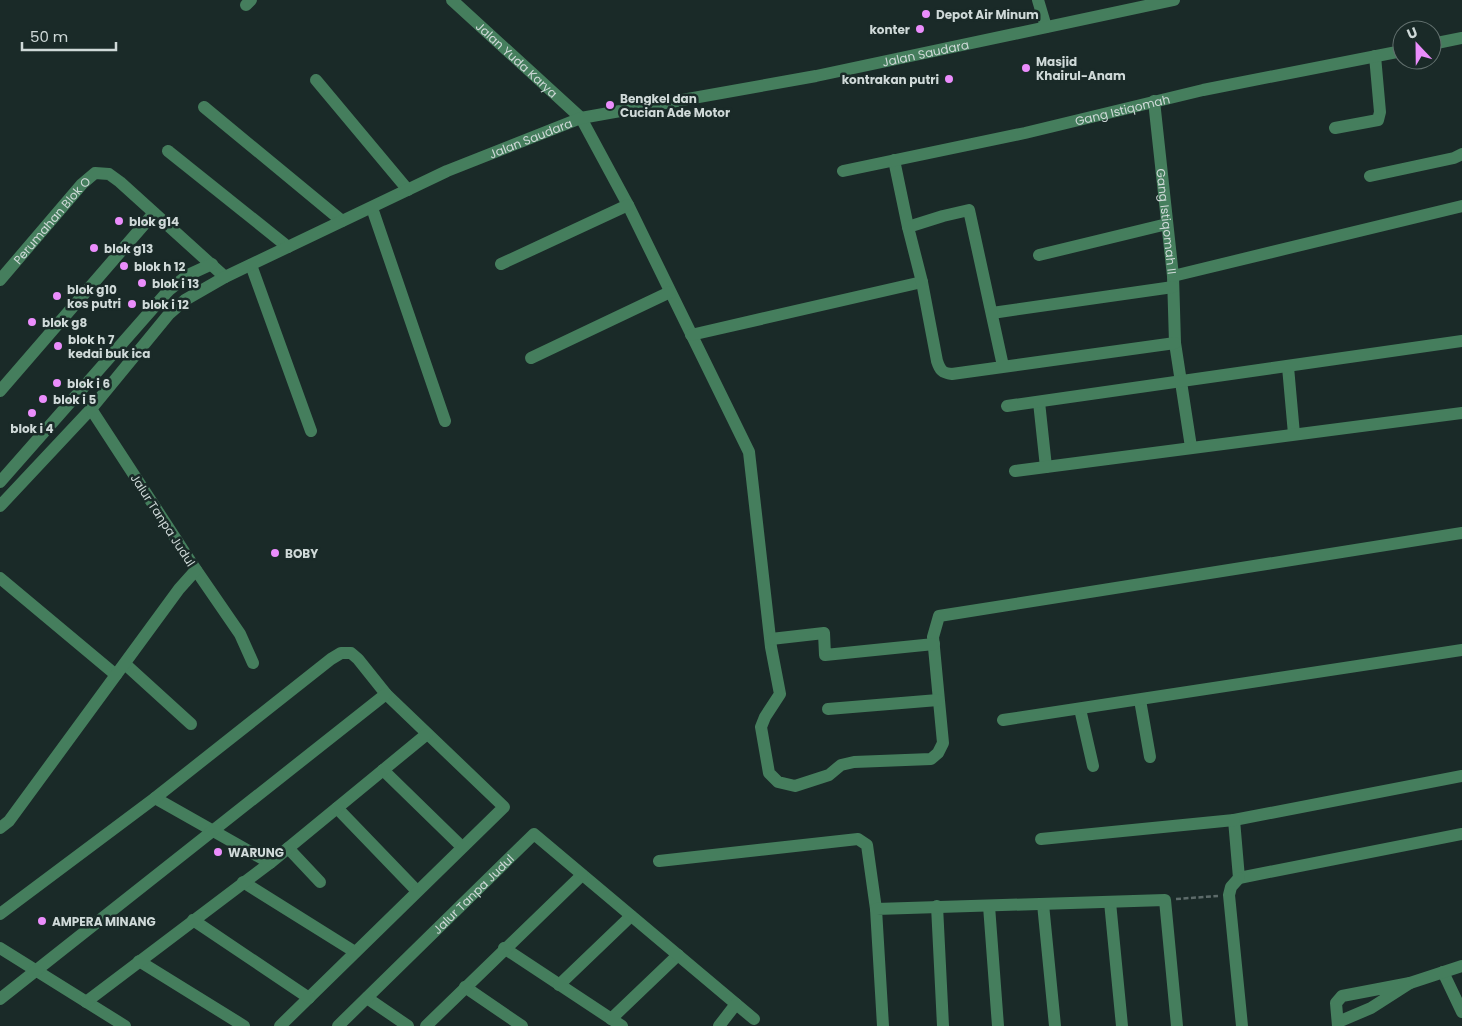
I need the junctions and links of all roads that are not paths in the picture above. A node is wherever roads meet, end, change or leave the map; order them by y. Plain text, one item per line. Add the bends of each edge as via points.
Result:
1 (452, 0) edge
2 (1038, 0) edge
3 (1174, 0) edge
4 (1046, 26) junction
5 (1462, 38) edge
6 (1442, 42) edge
7 (1392, 53) edge
8 (1375, 56) junction
9 (316, 80) dead end
10 (1154, 101) junction
11 (204, 107) dead end
12 (581, 118) junction
13 (1335, 128) dead end
14 (168, 151) dead end
15 (1462, 154) edge
16 (894, 160) junction
17 (843, 171) dead end
18 (1370, 176) dead end
19 (408, 190) junction
20 (628, 205) junction
21 (1462, 206) edge
22 (372, 208) junction
23 (154, 213) junction
24 (342, 221) junction
25 (1167, 224) junction
26 (908, 227) junction
27 (288, 247) junction
28 (1039, 255) dead end
29 (212, 264) junction
30 (501, 264) dead end
31 (251, 265) junction
32 (225, 277) junction
33 (0, 280) edge
34 (1173, 281) junction
35 (922, 282) junction
36 (670, 292) junction
37 (992, 314) junction
38 (691, 335) junction
39 (1462, 340) edge
40 (1175, 343) junction
41 (110, 356) junction
42 (531, 358) dead end
43 (1003, 366) junction
44 (1288, 366) junction
45 (126, 369) junction
46 (1181, 382) junction
47 (0, 391) edge
48 (1039, 402) junction
49 (1007, 406) dead end
50 (91, 409) junction
51 (1462, 413) edge
52 (445, 421) dead end
53 (311, 431) dead end
54 (1294, 434) junction
55 (1191, 447) junction
56 (1046, 467) junction
57 (1016, 471) dead end
58 (0, 482) edge
59 (0, 506) edge
60 (1462, 533) edge
61 (196, 570) junction
62 (0, 578) edge
63 (770, 639) junction
64 (934, 644) junction
65 (1462, 650) edge
66 (125, 664) junction
67 (253, 664) dead end
68 (116, 675) junction
69 (386, 694) junction
70 (938, 700) junction
71 (1140, 700) junction
72 (828, 709) dead end
73 (1080, 709) junction
74 (1003, 720) dead end
75 (191, 724) dead end
76 (427, 734) junction
77 (1150, 757) dead end
78 (1093, 766) dead end
79 (383, 770) junction
80 (1462, 776) edge
81 (155, 798) junction
82 (337, 808) junction
83 (1234, 820) junction
84 (0, 828) edge
85 (212, 830) junction
86 (1462, 834) edge
87 (1040, 839) dead end
88 (462, 847) junction
89 (288, 848) junction
90 (659, 861) dead end
91 (270, 863) junction
92 (582, 875) junction
93 (1239, 878) junction
94 (244, 882) junction
95 (320, 882) dead end
96 (417, 892) junction
97 (1110, 902) junction
98 (1043, 904) junction
99 (937, 906) junction
100 (989, 906) junction
101 (876, 909) junction
102 (0, 914) edge
103 (631, 916) junction
104 (192, 920) junction
105 (0, 948) edge
106 (504, 948) junction
107 (355, 952) junction
108 (678, 955) junction
109 (139, 961) junction
110 (1462, 966) edge
111 (34, 970) junction
112 (1443, 972) junction
113 (1410, 983) junction
114 (559, 985) junction
115 (465, 988) junction
116 (309, 998) junction
117 (367, 998) junction
118 (0, 999) edge
119 (86, 1002) junction
120 (736, 1004) junction
121 (1462, 1012) edge
122 (754, 1019) dead end
123 (617, 1022) edge
124 (1338, 1024) edge
125 (125, 1026) edge
126 (244, 1026) edge
127 (280, 1026) edge
128 (338, 1026) edge
129 (408, 1026) edge
130 (426, 1026) edge
131 (522, 1026) edge
132 (719, 1026) edge
133 (884, 1026) edge
134 (944, 1026) edge
135 (998, 1026) edge
136 (1055, 1026) edge
137 (1122, 1026) edge
138 (1177, 1026) edge
139 (1242, 1026) edge

1 - 12 street, Jalan Yuda Karya
2 - 4 street
3 - 4 street, Jalan Saudara
4 - 12 street, Jalan Saudara via 816,76
5 - 6 street
7 - 8 street, Gang Istiqomah
8 - 10 street, Gang Istiqomah
8 - 13 street via 1380,116 1372,122
9 - 19 street
10 - 16 street, Gang Istiqomah via 1025,133
10 - 25 street, Gang Istiqomah II
11 - 24 street
12 - 19 street, Jalan Saudara via 456,167
12 - 20 street, Jalan Yuda Karya
14 - 27 street
15 - 18 street
16 - 17 street, Gang Istiqomah
16 - 26 street
19 - 22 street, Jalan Saudara
20 - 30 street
20 - 36 street, Jalan Yuda Karya
21 - 34 street
22 - 24 street, Jalan Saudara
22 - 52 street
23 - 29 street
23 - 33 street, Perumahan Blok O via 109,174 95,173
23 - 47 street
24 - 27 street, Jalan Saudara
25 - 28 street
25 - 34 street, Gang Istiqomah II
26 - 35 street
26 - 37 street via 969,210
27 - 31 street, Jalan Saudara
29 - 32 street
29 - 41 street via 188,275 169,290
31 - 32 street, Jalan Saudara
31 - 53 street
32 - 45 street, Jalan Saudara via 198,290 169,314
34 - 37 street
34 - 40 street, Gang Istiqomah II
35 - 38 street
35 - 43 street via 940,370 944,374 952,374
36 - 38 street, Jalan Yuda Karya
36 - 42 street
37 - 43 street
38 - 63 street, Jalan Yuda Karya via 749,452
39 - 44 street
40 - 43 street
40 - 46 street, Gang Istiqomah II
41 - 45 street
41 - 58 street
44 - 46 street
44 - 54 street
45 - 50 street, Jalan Saudara
46 - 48 street
46 - 55 street, Gang Istiqomah II
48 - 49 street
48 - 56 street
50 - 59 street, Jalan Saudara
50 - 61 street, Jalur Tanpa Judul
51 - 54 street
54 - 55 street
55 - 56 street
56 - 57 street
60 - 64 street via 939,616
61 - 66 street, Jalur Tanpa Judul
61 - 67 street via 240,634
62 - 68 street
63 - 64 street via 824,633 825,654
63 - 70 street, Jalan Yuda Karya via 780,694 761,727 769,773 778,782 795,786 829,776 842,765 854,762 931,759 943,743
64 - 70 street
65 - 71 street
66 - 68 street, Jalur Tanpa Judul
66 - 75 street
68 - 84 street, Jalur Tanpa Judul via 9,821
69 - 76 street
69 - 81 street via 358,659 351,654 341,654
69 - 85 street
70 - 72 street
71 - 73 street
71 - 77 street
73 - 74 street
73 - 78 street
76 - 79 street
76 - 88 street via 504,806
79 - 82 street
79 - 88 street
80 - 83 street
81 - 85 street
81 - 102 street
82 - 89 street
82 - 96 street
83 - 87 street
83 - 93 street
85 - 91 street
85 - 111 street
86 - 93 street
88 - 96 street
89 - 91 street
89 - 95 street
90 - 101 street via 858,839 867,845
91 - 94 street
92 - 103 street, Jalur Tanpa Judul
92 - 106 street
92 - 117 street, Jalur Tanpa Judul via 534,834
93 - 139 street via 1229,895
94 - 104 street
94 - 107 street
96 - 107 street
97 - 98 street
97 - 137 street
97 - 138 street via 1164,900
98 - 100 street
98 - 136 street
99 - 100 street
99 - 101 street
99 - 134 street
100 - 135 street
101 - 133 street
103 - 108 street, Jalur Tanpa Judul
103 - 114 street
104 - 109 street
104 - 116 street
105 - 111 street
106 - 114 street
106 - 115 street
107 - 116 street
108 - 120 street, Jalur Tanpa Judul
108 - 123 street
109 - 119 street
109 - 126 street
110 - 112 street
111 - 118 street
111 - 119 street
112 - 113 street
112 - 121 street
113 - 124 street
113 - 124 street via 1342,996 1336,1003
114 - 123 street
115 - 130 street
115 - 131 street
116 - 127 street
117 - 128 street, Jalur Tanpa Judul
117 - 129 street
119 - 125 street
120 - 122 street, Jalur Tanpa Judul
120 - 132 street

